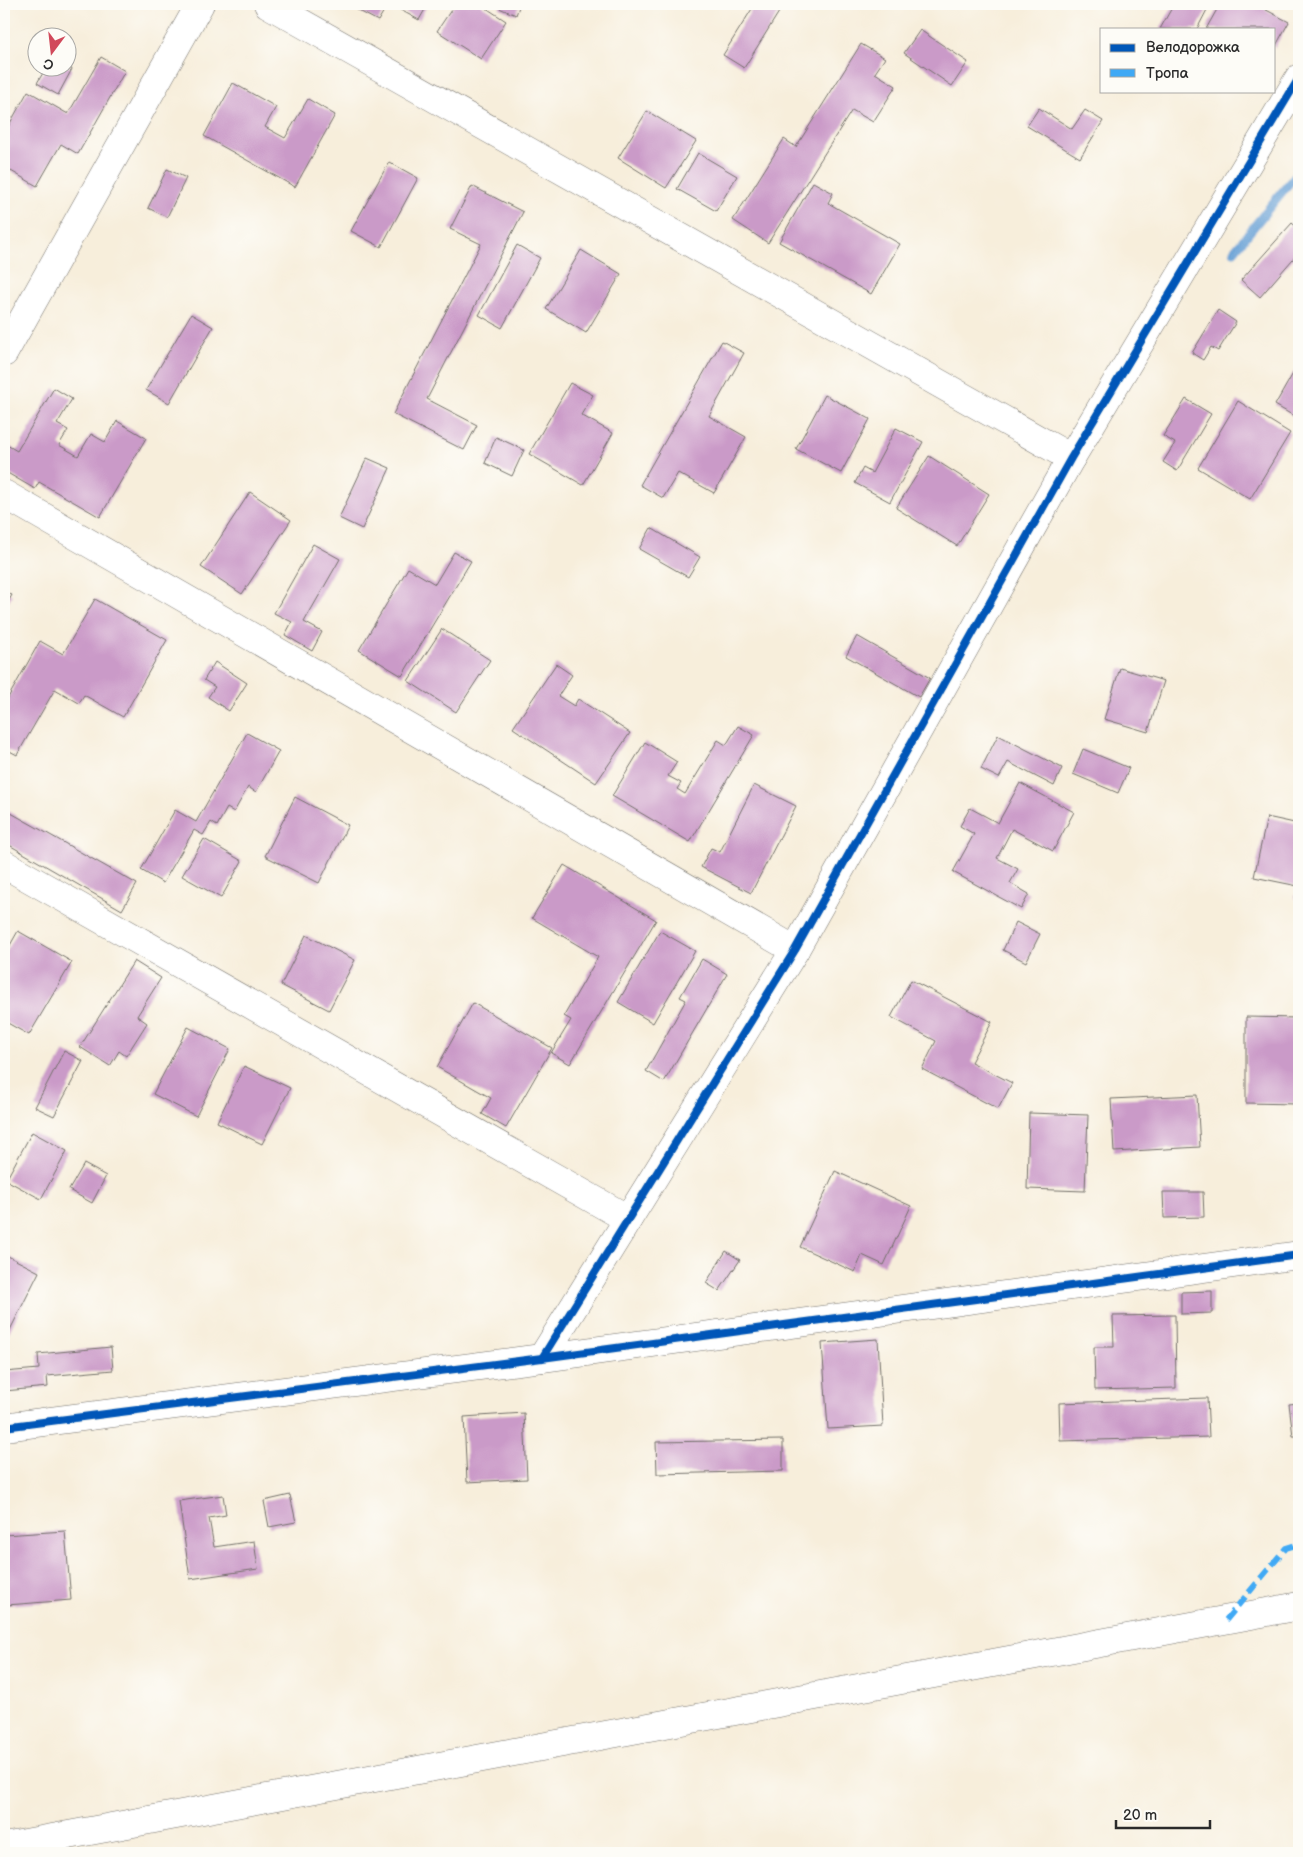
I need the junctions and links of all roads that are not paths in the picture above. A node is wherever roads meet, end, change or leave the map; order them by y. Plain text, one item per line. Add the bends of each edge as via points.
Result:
1 (268, 4) edge
2 (198, 5) edge
3 (1299, 78) edge
4 (4, 353) edge
5 (1071, 458) junction
6 (4, 494) edge
7 (4, 864) edge
8 (795, 950) junction
9 (628, 1220) junction
10 (1299, 1255) edge
11 (542, 1358) junction
12 (4, 1427) edge
13 (1299, 1606) edge
14 (4, 1847) edge

1 - 5 main road
2 - 4 main road
3 - 5 main road
5 - 8 main road
6 - 8 main road
7 - 9 main road
8 - 9 main road
9 - 11 main road
10 - 11 main road
11 - 12 main road
13 - 14 main road

